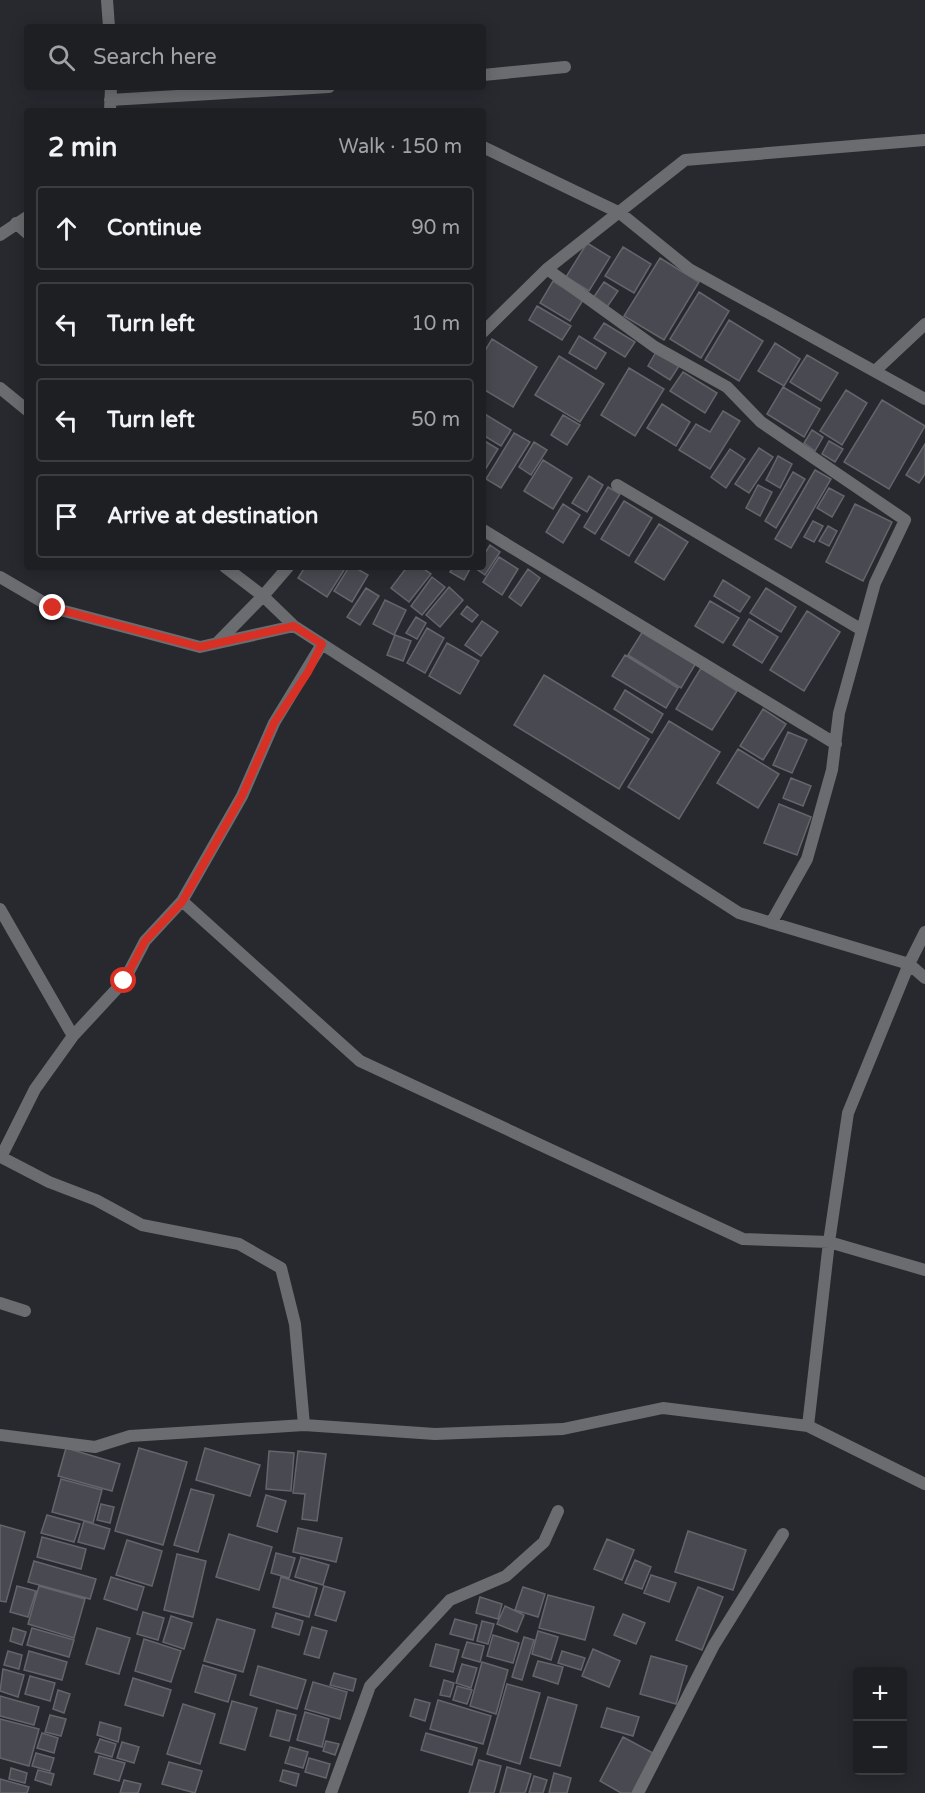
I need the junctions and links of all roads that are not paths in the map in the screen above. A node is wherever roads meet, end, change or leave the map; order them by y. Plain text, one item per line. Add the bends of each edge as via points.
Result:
1 (107, 0) edge
2 (110, 24) edge
3 (565, 67) dead end
4 (486, 75) edge
5 (274, 90) edge
6 (110, 99) edge
7 (925, 140) edge
8 (486, 148) edge
9 (620, 213) junction
10 (22, 220) edge
11 (0, 235) edge
12 (547, 269) junction
13 (925, 324) edge
14 (486, 329) edge
15 (875, 371) junction
16 (0, 388) edge
17 (925, 399) edge
18 (24, 408) edge
19 (617, 485) dead end
20 (486, 532) edge
21 (229, 570) edge
22 (285, 570) edge
23 (0, 576) edge
24 (263, 596) junction
25 (294, 626) junction
26 (862, 630) junction
27 (216, 644) junction
28 (322, 644) junction
29 (836, 744) junction
30 (182, 902) junction
31 (0, 909) edge
32 (771, 923) junction
33 (925, 932) edge
34 (909, 964) junction
35 (925, 978) edge
36 (73, 1036) junction
37 (0, 1158) edge
38 (829, 1242) junction
39 (925, 1270) edge
40 (0, 1304) edge
41 (25, 1311) dead end
42 (304, 1425) junction
43 (808, 1426) junction
44 (0, 1435) edge
45 (925, 1484) edge
46 (558, 1511) dead end
47 (783, 1534) dead end
48 (331, 1793) edge
49 (638, 1793) edge

1 - 2 street
3 - 4 street
5 - 6 street
7 - 9 street via 685,160
8 - 9 street
9 - 12 street
9 - 15 street via 689,269
10 - 11 street
12 - 14 street
12 - 26 street via 655,347 727,387 761,422 904,520 875,583
13 - 15 street
15 - 17 street
16 - 18 street
19 - 26 street
20 - 29 street
21 - 24 street
22 - 24 street
23 - 27 street via 53,608 200,647
24 - 25 street
24 - 27 street
25 - 27 street
25 - 28 street
26 - 29 street via 839,714
28 - 30 street via 274,723 242,796
28 - 32 street via 739,913
29 - 32 street via 807,859
30 - 36 street via 145,941 124,981
30 - 38 street via 360,1061 743,1239
31 - 36 street
32 - 34 street
33 - 34 street
34 - 35 street
34 - 38 street via 848,1113
36 - 37 street via 35,1089
37 - 42 street via 142,1225 239,1245 281,1268 295,1324
38 - 39 street
38 - 43 street
40 - 41 street
42 - 43 street via 435,1434 563,1429 663,1408
42 - 44 street via 130,1436 95,1447
43 - 45 street
46 - 48 street via 544,1542 506,1576 450,1599 370,1686
47 - 49 street via 714,1645

